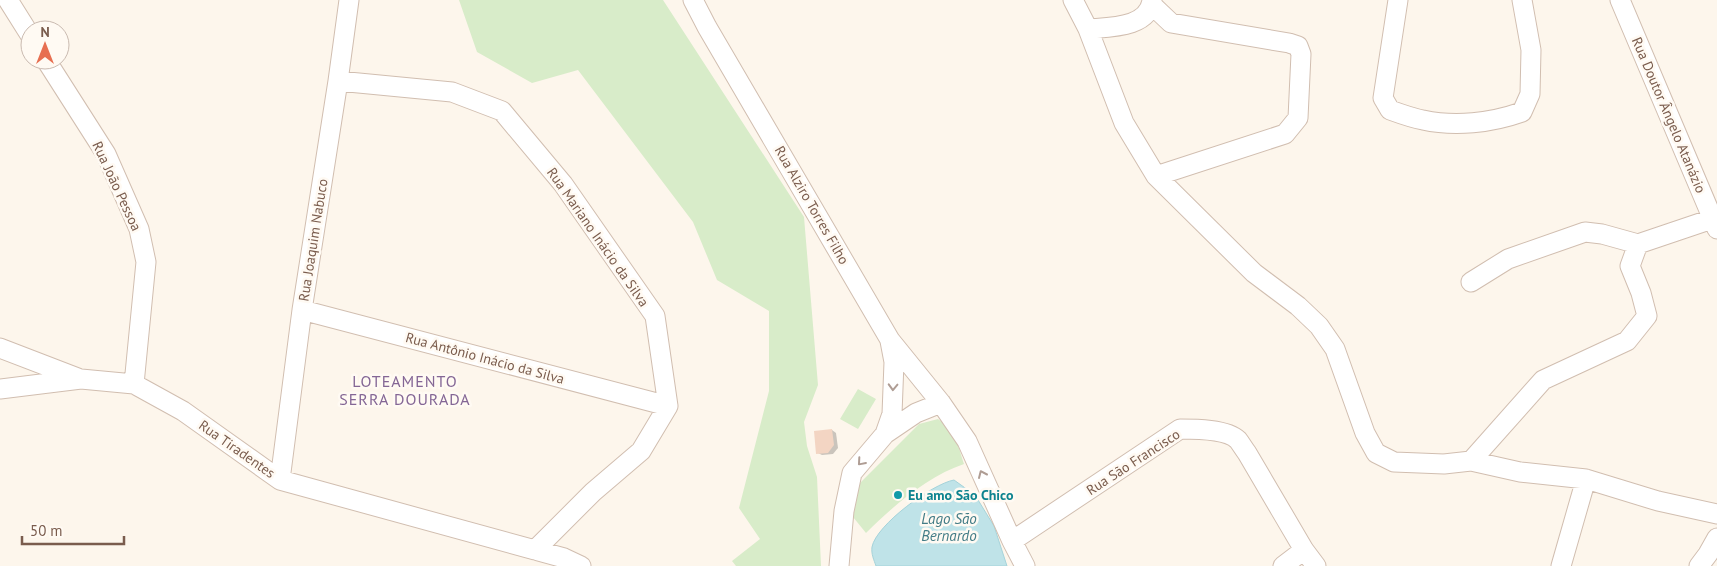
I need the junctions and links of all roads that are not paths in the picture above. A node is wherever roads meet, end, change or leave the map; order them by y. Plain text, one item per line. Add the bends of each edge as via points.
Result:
1 (8, 0) edge
2 (349, 0) edge
3 (693, 0) edge
4 (1073, 0) edge
5 (1398, 0) edge
6 (1522, 0) edge
7 (1620, 0) edge
8 (1152, 3) edge
9 (21, 20) edge
10 (1088, 29) junction
11 (52, 70) edge
12 (338, 81) junction
13 (1156, 176) junction
14 (1714, 224) edge
15 (1638, 244) junction
16 (1471, 282) dead end
17 (302, 310) junction
18 (890, 340) junction
19 (0, 348) edge
20 (81, 379) junction
21 (134, 384) junction
22 (0, 390) edge
23 (941, 403) junction
24 (668, 406) junction
25 (885, 434) junction
26 (1471, 461) junction
27 (1586, 479) junction
28 (280, 480) junction
29 (1717, 514) edge
30 (1717, 538) edge
31 (1012, 541) junction
32 (535, 550) junction
33 (1304, 550) junction
34 (572, 562) edge
35 (839, 566) edge
36 (1025, 566) edge
37 (1283, 566) edge
38 (1316, 566) edge
39 (1561, 566) edge
40 (1699, 566) edge

1 - 9 street
2 - 12 street, Rua Joaquim Nabuco
3 - 18 street, Rua Alziro Torres Filho
4 - 10 street
5 - 6 street via 1383,98 1390,110 1422,120 1451,124 1508,117 1522,112 1530,94 1531,50
7 - 14 street, Rua Doutor Ângelo Atanázio
8 - 10 street via 1140,20
8 - 13 street via 1171,23 1289,42 1298,46 1301,54 1298,118 1285,134
10 - 13 street via 1124,123
11 - 21 street, Rua João Pessoa via 106,154 139,229 146,262
12 - 17 street, Rua Joaquim Nabuco
12 - 24 street, Rua Mariano Inácio da Silva via 452,92 502,111 563,184 654,316
13 - 26 street via 1254,273 1319,326 1335,349 1365,433 1376,452 1394,462 1444,464
14 - 15 street
15 - 16 street via 1585,232 1508,259
15 - 26 street via 1630,266 1647,316 1627,341 1543,380
17 - 24 street, Rua Antônio Inácio da Silva
17 - 28 street, Rua Joaquim Nabuco
18 - 23 street, Rua Alziro Torres Filho
18 -> 25 street via 894,362 892,414
19 - 20 street
20 - 21 street, Rua Tiradentes
20 - 22 street, Rua Tiradentes
21 - 28 street, Rua Tiradentes via 183,411
23 - 25 street via 916,413
31 -> 23 street, Rua Alziro Torres Filho via 967,441
24 - 32 street via 642,451 593,492
25 -> 35 street via 852,473 844,511
26 - 27 street via 1520,472
27 - 29 street via 1658,501
27 - 39 street
28 - 32 street, Rua Tiradentes
30 - 40 street
31 - 33 street, Rua São Francisco via 1180,429 1198,429 1237,439
31 - 36 street, Rua Alziro Torres Filho
32 - 34 street, Rua Tiradentes
33 - 37 street
33 - 38 street, Rua São Francisco

